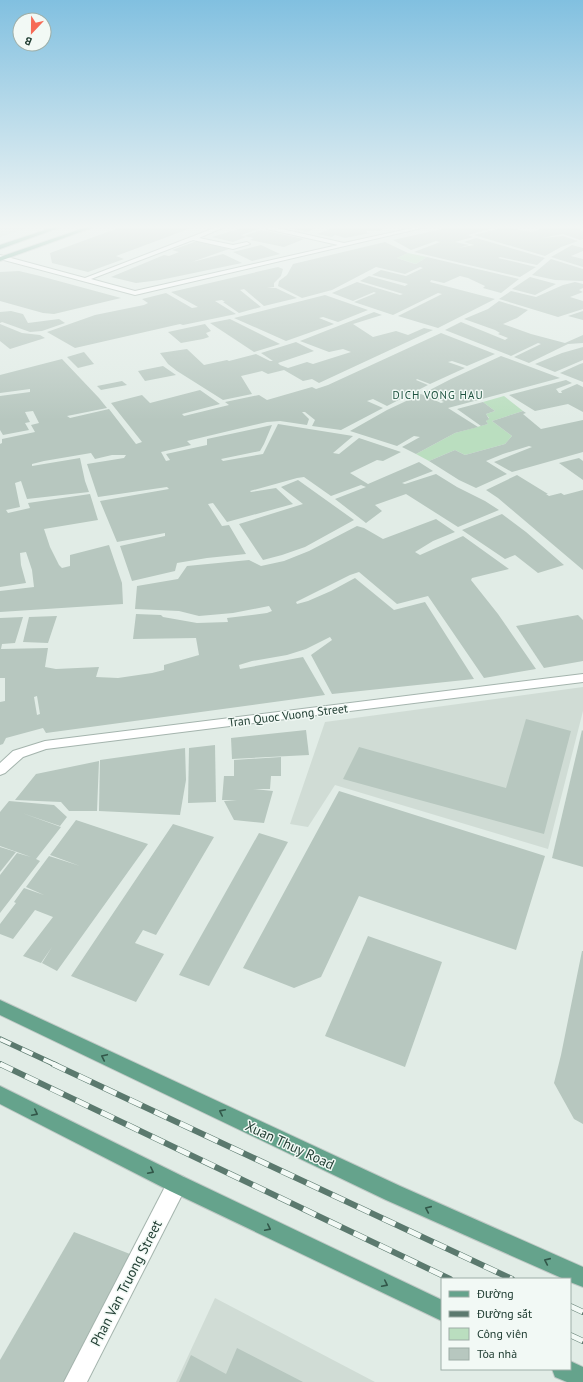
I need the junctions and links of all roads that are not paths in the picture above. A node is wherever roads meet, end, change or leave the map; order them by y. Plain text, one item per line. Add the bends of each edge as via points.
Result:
1 (129, 291) edge
2 (142, 291) edge
3 (583, 678) edge
4 (0, 770) edge
5 (0, 1007) edge
6 (0, 1095) edge
7 (177, 1184) junction
8 (583, 1277) edge
9 (441, 1311) edge
10 (565, 1370) edge
11 (583, 1378) edge
12 (75, 1382) edge

1 - 2 street
3 - 4 street, Tran Quoc Vuong Street via 45,744 18,754
8 -> 5 main road, Xuan Thuy Road via 393,1193
6 -> 7 main road
7 -> 9 main road
7 - 12 street, Phan Van Truong Street
10 - 11 main road

